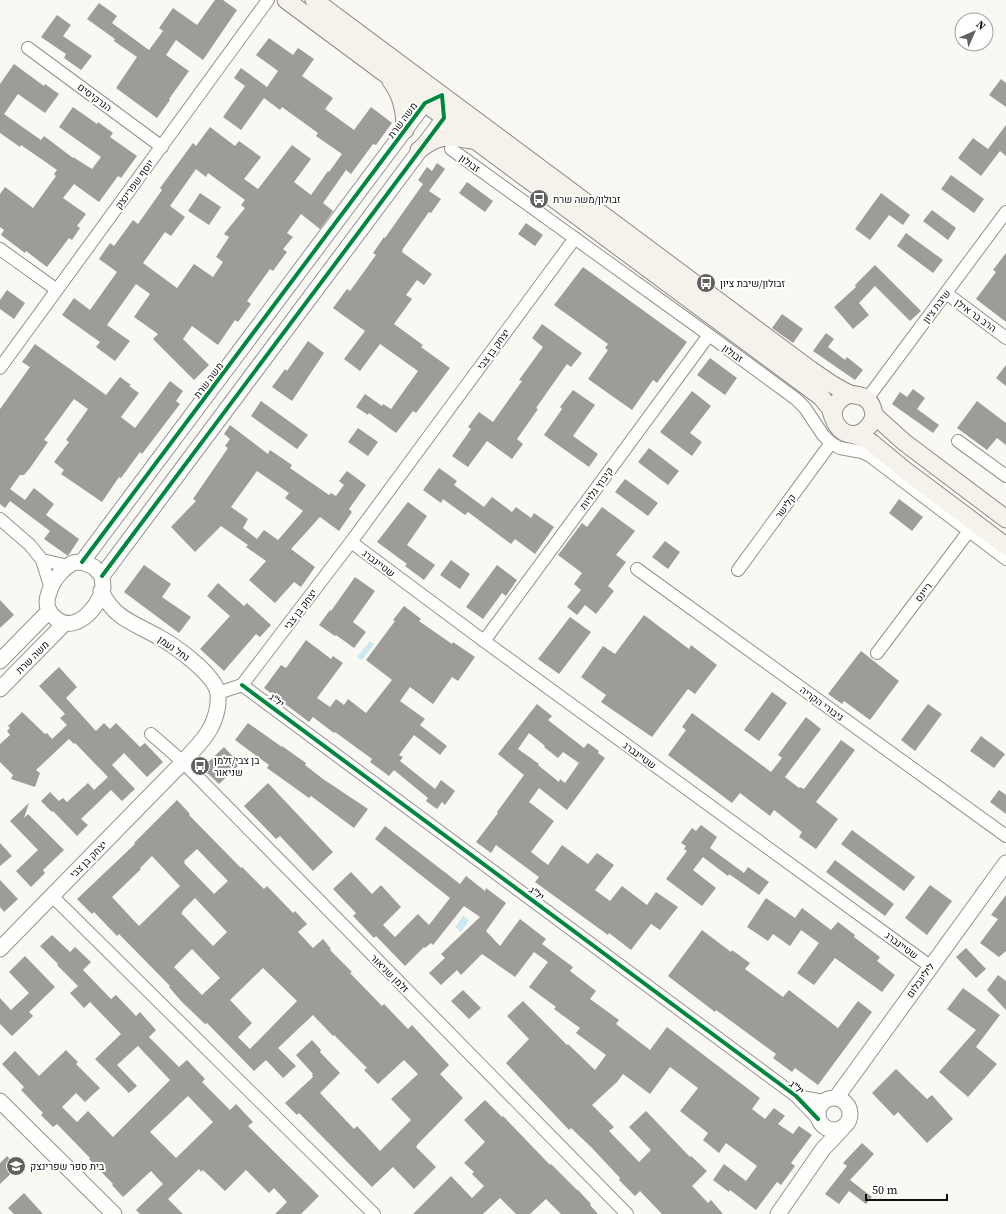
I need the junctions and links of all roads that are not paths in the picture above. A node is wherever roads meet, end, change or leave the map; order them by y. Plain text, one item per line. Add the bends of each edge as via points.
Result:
1 (268, 0) edge
2 (286, 0) edge
3 (314, 0) edge
4 (28, 48) dead end
5 (386, 74) junction
6 (442, 95) junction
7 (424, 103) junction
8 (444, 118) junction
9 (405, 130) junction
10 (474, 141) junction
11 (162, 147) junction
12 (451, 149) dead end
13 (419, 150) junction
14 (1006, 212) edge
15 (575, 238) junction
16 (0, 249) edge
17 (57, 290) junction
18 (946, 293) junction
19 (709, 335) junction
20 (1006, 338) edge
21 (0, 368) edge
22 (850, 394) junction
23 (867, 399) junction
24 (874, 415) junction
25 (833, 417) junction
26 (854, 434) junction
27 (958, 441) dead end
28 (831, 443) junction
29 (1006, 476) edge
30 (0, 519) edge
31 (1006, 519) edge
32 (969, 531) junction
33 (350, 542) junction
34 (1006, 546) edge
35 (1006, 559) edge
36 (42, 560) junction
37 (82, 562) junction
38 (68, 566) junction
39 (637, 569) dead end
40 (738, 570) dead end
41 (102, 576) junction
42 (51, 589) junction
43 (101, 591) junction
44 (49, 611) junction
45 (118, 615) junction
46 (86, 616) junction
47 (64, 624) junction
48 (484, 641) junction
49 (877, 653) dead end
50 (0, 660) edge
51 (242, 685) junction
52 (0, 689) edge
53 (218, 693) junction
54 (150, 734) dead end
55 (183, 762) junction
56 (1006, 836) edge
57 (1006, 862) edge
58 (52, 896) junction
59 (0, 949) edge
60 (930, 966) junction
61 (796, 1096) junction
62 (830, 1099) junction
63 (0, 1101) edge
64 (820, 1122) junction
65 (842, 1128) junction
66 (823, 1149) junction
67 (114, 1214) edge
68 (374, 1214) edge
69 (627, 1214) edge
70 (778, 1214) edge

1 - 11 street, יוסף שפרינצק
2 - 5 main road, זבולון
3 - 6 main road
4 - 11 street, הנרקיסים
5 - 7 main road, זבולון
5 - 9 main road via 400,94
6 - 7 street, משה שרת
6 - 8 street
6 - 22 main road via 811,370
7 - 8 main road, זבולון
7 - 9 street, משה שרת
8 - 10 main road, זבולון
8 - 13 street
9 - 37 street, משה שרת
10 - 13 main road via 444,137 429,142
10 - 25 main road, זבולון via 821,397 830,408
11 - 17 street, יוסף שפרינצק
12 - 15 street, זבולון
13 - 41 street
14 - 18 street, שיבת ציון
15 - 19 street, זבולון
15 - 33 street, יצחק בן צבי
16 - 17 street
17 - 21 street, יוסף שפרינצק
18 - 20 street, הרב בר אילן
18 - 23 street, שיבת ציון
19 - 28 street, זבולון via 796,399
19 - 48 street, קיבוץ גלויות
22 - 23 main road
22 - 25 main road via 838,401 833,410
23 - 24 main road
24 - 26 main road via 865,431
24 - 31 main road via 904,442
25 - 26 main road via 836,426 843,432
26 - 34 main road via 872,443
27 - 29 street
28 - 32 street via 870,456
28 - 40 street, קלישר
30 - 36 street
32 - 35 street
32 - 49 street, ריינס
33 - 48 street, שטיינברג
33 - 51 street, יצחק בן צבי
36 - 38 street
36 - 42 street
37 - 38 street
37 - 41 street via 94,567
38 - 42 street via 53,582
39 - 56 street, גיבורי הקריה
41 - 43 street
42 - 44 street via 48,598
43 - 45 street, נחל נעמן via 107,603
43 - 46 street via 96,604
44 - 47 street
44 - 50 street, משה שרת
45 - 46 street, נחל נעמן
45 - 53 street, נחל נעמן via 159,637 183,654 208,676
46 - 47 street via 76,623
47 - 52 street, משה שרת
48 - 60 street, שטיינברג
51 - 53 street
51 - 61 street, יל"ג
53 - 55 street, יצחק בן צבי via 218,708 211,727
54 - 55 street, זלמן שניאור
55 - 58 street, יצחק בן צבי
55 - 69 street, זלמן שניאור
57 - 60 street, לילינבלום
58 - 59 street, יצחק בן צבי
58 - 68 street
60 - 62 street, לילינבלום
61 - 62 street, יל"ג
61 - 64 street, יל"ג
62 - 64 street via 820,1106
62 - 65 street via 844,1101 850,1109 848,1124
63 - 67 street
64 - 65 street via 830,1130
64 - 66 street via 825,1135
65 - 66 street
66 - 70 street

